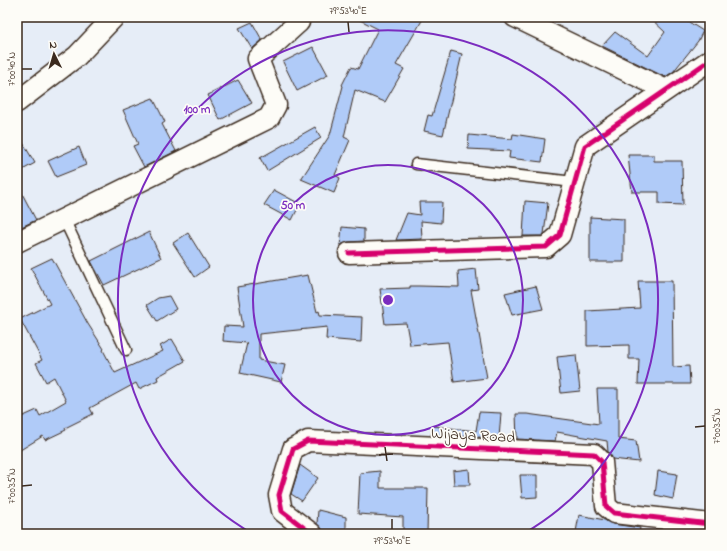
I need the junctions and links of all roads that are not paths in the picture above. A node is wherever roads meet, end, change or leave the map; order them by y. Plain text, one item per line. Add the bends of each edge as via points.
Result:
1 (114, 17) edge
2 (515, 17) edge
3 (299, 22) dead end
4 (710, 60) edge
5 (666, 90) junction
6 (17, 102) edge
7 (416, 164) dead end
8 (574, 182) junction
9 (64, 219) junction
10 (17, 242) edge
11 (349, 253) dead end
12 (126, 350) dead end
13 (710, 524) edge
14 (312, 534) edge

1 - 6 street via 77,56
2 - 5 street
3 - 9 street via 258,59 276,105 269,118
4 - 5 street
5 - 8 street via 585,146
7 - 8 lane
8 - 11 street via 560,235 546,247
9 - 10 street
9 - 12 lane
13 - 14 street, Wijaya Road via 614,513 606,506 602,462 594,454 308,441 293,449 279,495 282,511

